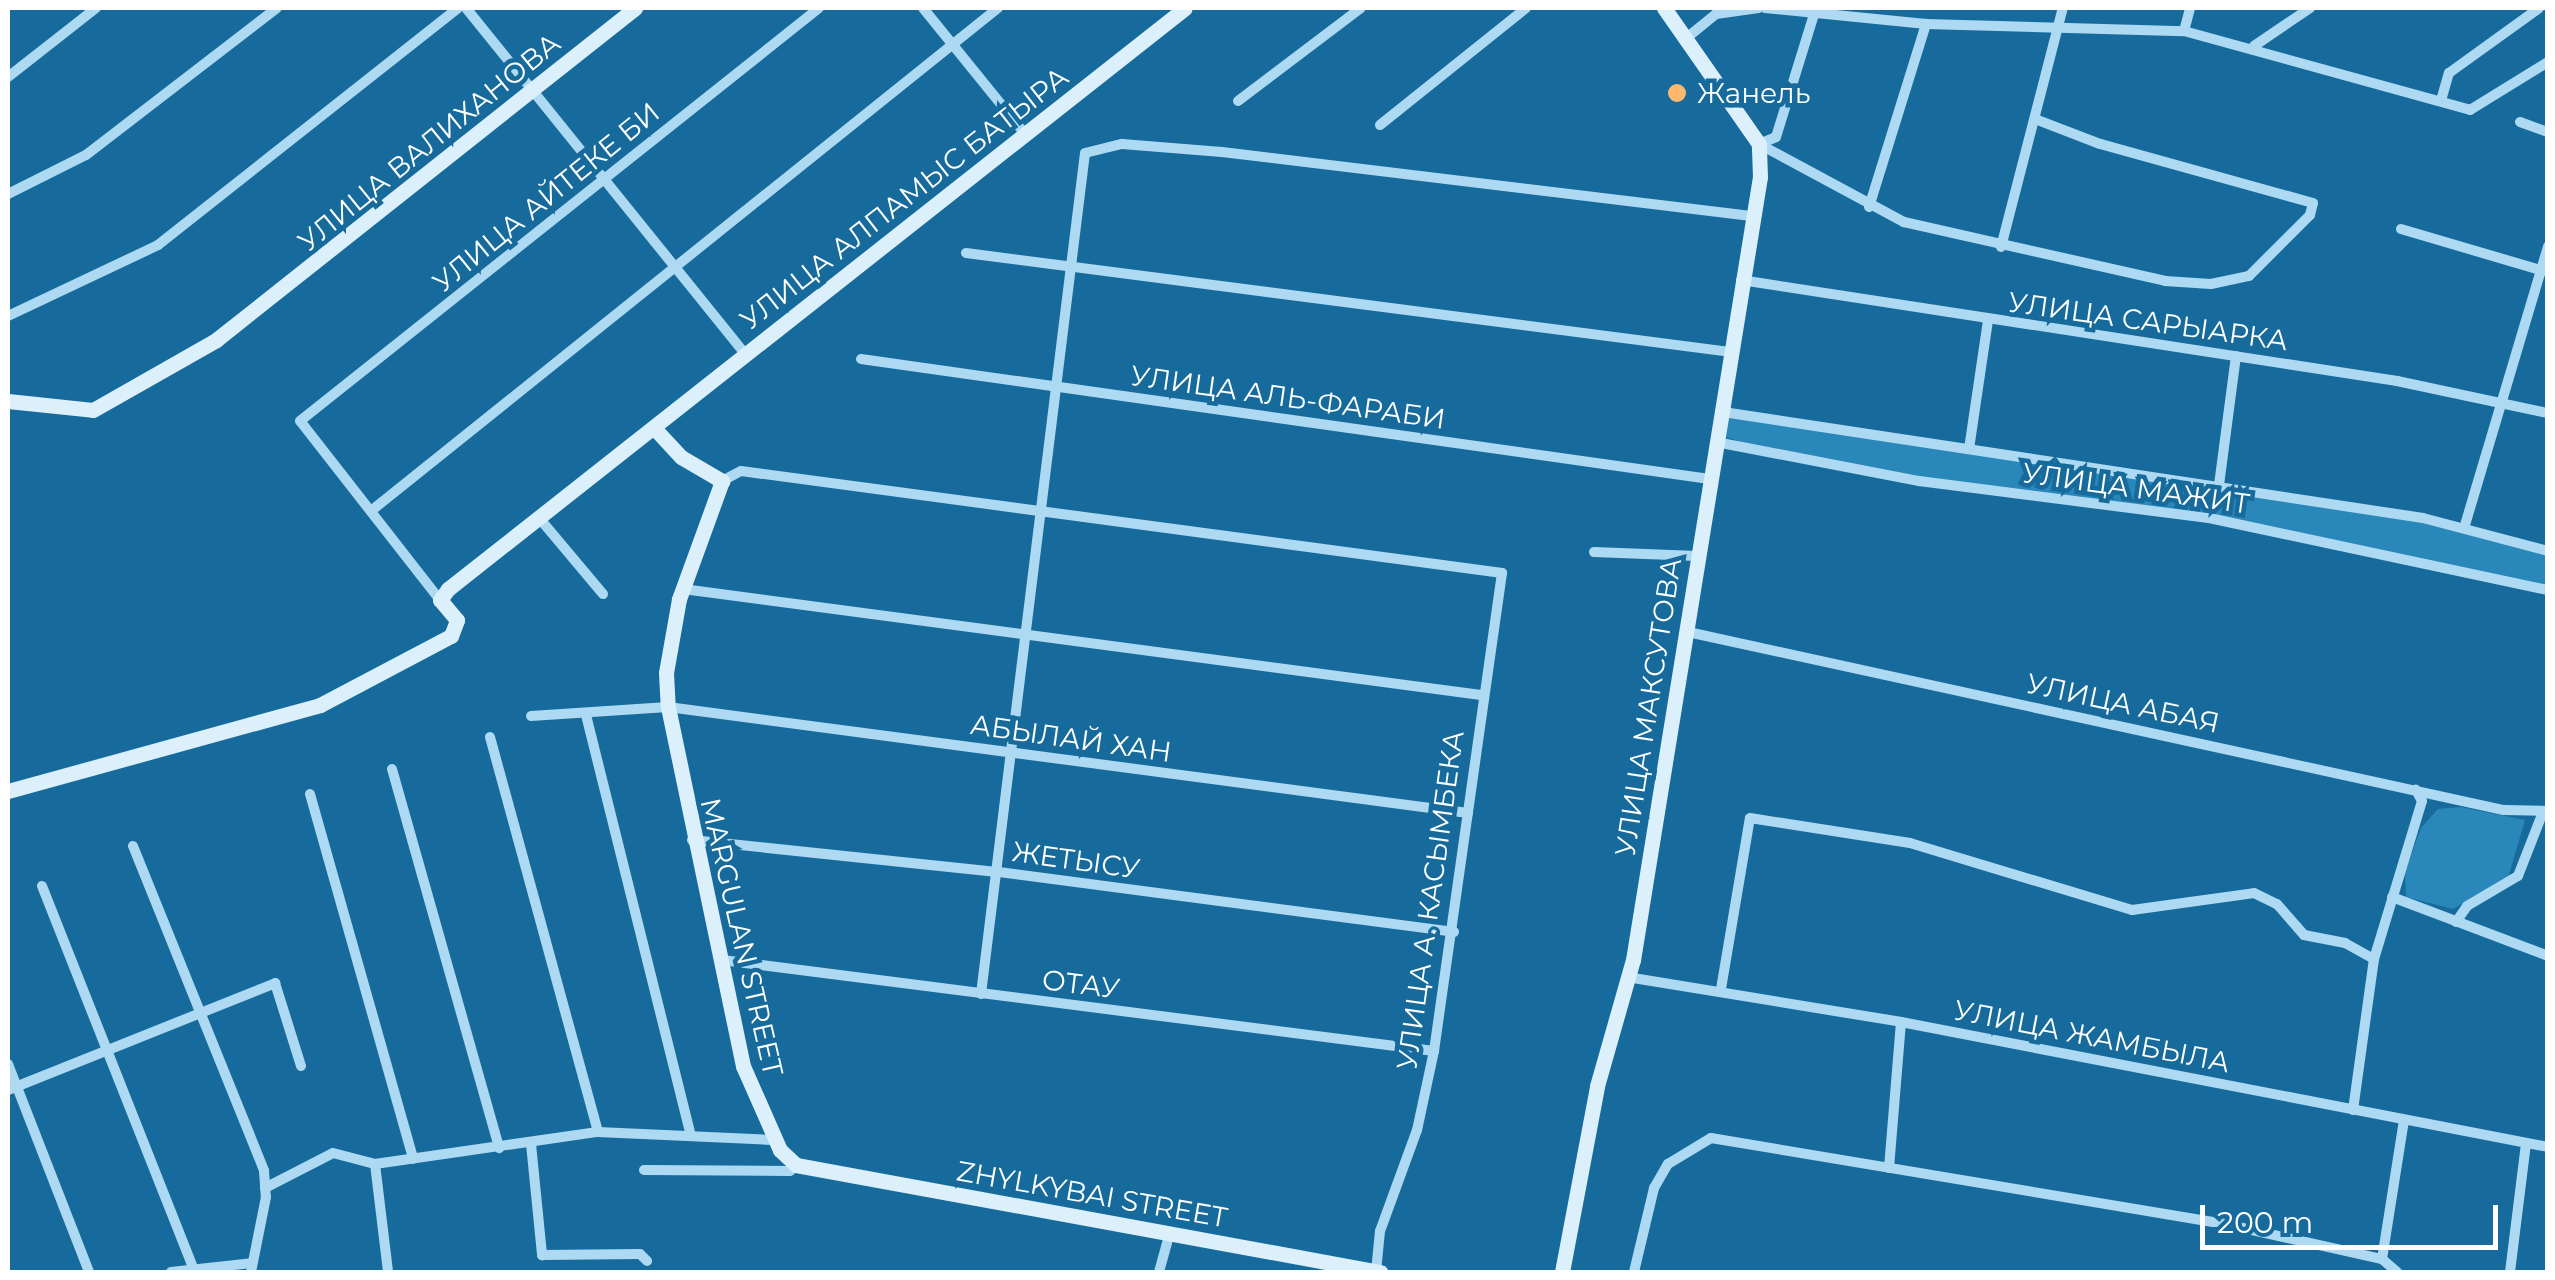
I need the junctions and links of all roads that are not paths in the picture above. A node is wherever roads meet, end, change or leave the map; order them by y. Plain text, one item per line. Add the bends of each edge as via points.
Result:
1 (96, 8) edge
2 (277, 8) edge
3 (458, 8) edge
4 (466, 8) edge
5 (635, 8) edge
6 (820, 8) edge
7 (923, 8) edge
8 (998, 8) edge
9 (1185, 8) edge
10 (1361, 8) edge
11 (1526, 8) edge
12 (1664, 8) edge
13 (1762, 8) edge
14 (2062, 8) edge
15 (2190, 8) edge
16 (2310, 8) edge
17 (2539, 8) edge
18 (1815, 11) junction
19 (1926, 24) junction
20 (2055, 28) junction
21 (2184, 30) junction
22 (1684, 40) junction
23 (951, 45) junction
24 (2254, 46) junction
25 (2548, 62) edge
26 (8, 77) edge
27 (532, 91) junction
28 (2442, 97) junction
29 (1238, 101) dead end
30 (2035, 119) junction
31 (2520, 122) dead end
32 (1380, 125) dead end
33 (2548, 132) edge
34 (1026, 135) junction
35 (1759, 144) junction
36 (604, 180) junction
37 (8, 194) edge
38 (1869, 207) junction
39 (1751, 216) junction
40 (2401, 229) dead end
41 (2548, 246) edge
42 (2001, 247) junction
43 (966, 252) dead end
44 (1070, 265) junction
45 (675, 269) junction
46 (2544, 271) edge
47 (1741, 280) junction
48 (8, 316) edge
49 (1988, 320) junction
50 (1730, 352) junction
51 (746, 355) junction
52 (2236, 356) junction
53 (861, 359) dead end
54 (1056, 386) junction
55 (8, 401) edge
56 (2505, 401) junction
57 (1722, 412) junction
58 (2548, 413) edge
59 (655, 429) junction
60 (1716, 442) junction
61 (1968, 449) junction
62 (1710, 479) junction
63 (722, 481) junction
64 (2219, 485) junction
65 (370, 510) junction
66 (1044, 512) junction
67 (540, 519) junction
68 (2465, 526) junction
69 (2548, 551) edge
70 (1594, 552) dead end
71 (1697, 556) junction
72 (683, 589) junction
73 (2548, 590) edge
74 (603, 594) dead end
75 (440, 600) junction
76 (1688, 632) junction
77 (1030, 633) junction
78 (1480, 695) junction
79 (668, 708) junction
80 (586, 715) junction
81 (531, 716) dead end
82 (490, 738) dead end
83 (1014, 754) junction
84 (392, 769) dead end
85 (2416, 790) junction
86 (8, 791) edge
87 (310, 794) dead end
88 (2545, 812) edge
89 (1468, 814) junction
90 (692, 840) junction
91 (134, 846) dead end
92 (999, 872) junction
93 (42, 886) dead end
94 (2392, 897) junction
95 (2456, 922) junction
96 (1454, 932) junction
97 (2548, 956) edge
98 (2374, 959) junction
99 (722, 960) junction
100 (1626, 977) junction
101 (1721, 989) junction
102 (981, 994) junction
103 (199, 1013) junction
104 (1902, 1022) junction
105 (106, 1050) junction
106 (1434, 1050) junction
107 (8, 1064) edge
108 (301, 1066) dead end
109 (13, 1089) edge
110 (2353, 1110) junction
111 (2404, 1120) junction
112 (598, 1132) junction
113 (691, 1136) junction
114 (772, 1140) junction
115 (2526, 1143) junction
116 (531, 1144) junction
117 (2548, 1147) edge
118 (499, 1148) junction
119 (413, 1159) junction
120 (375, 1164) junction
121 (796, 1165) junction
122 (1888, 1168) junction
123 (644, 1170) dead end
124 (265, 1188) junction
125 (1170, 1232) junction
126 (2382, 1259) junction
127 (646, 1261) dead end
128 (251, 1268) edge
129 (194, 1270) junction
130 (90, 1272) edge
131 (171, 1272) edge
132 (388, 1272) edge
133 (1160, 1272) edge
134 (1377, 1272) edge
135 (1562, 1272) edge
136 (1634, 1272) edge
137 (2397, 1272) edge
138 (2510, 1272) edge

1 - 26 street
2 - 37 street via 86,154
3 - 48 street via 158,244
4 - 27 street
5 - 27 street, УЛИЦА ВАЛИХАНОВА
6 - 36 street, УЛИЦА АЙТЕКЕ БИ
7 - 23 street
8 - 23 street
9 - 34 street, УЛИЦА АЛПАМЫС БАТЫРА
10 - 29 street
11 - 32 street
12 - 22 street
13 - 18 street
13 - 22 street via 1716,14
14 - 20 street
15 - 21 street
16 - 24 street
17 - 28 street via 2449,72
18 - 19 street
18 - 35 street via 1776,137
19 - 20 street
19 - 38 street
20 - 21 street
20 - 30 street
21 - 24 street
22 - 35 street
23 - 34 street
23 - 45 street
24 - 28 street
25 - 28 street via 2481,109
27 - 36 street
27 - 55 street, УЛИЦА ВАЛИХАНОВА via 254,315 93,410
30 - 42 street
30 - 42 street via 2100,144 2313,202 2310,215 2262,268 2211,284
31 - 33 street
34 - 51 street, УЛИЦА АЛПАМЫС БАТЫРА
35 - 38 street
35 - 39 street, УЛИЦА МАКСУТОВА
36 - 45 street
36 - 65 street, УЛИЦА АЙТЕКЕ БИ via 300,421
38 - 42 street
39 - 44 street via 1122,144 1085,154
39 - 47 street, УЛИЦА МАКСУТОВА
40 - 46 street
41 - 46 street
43 - 44 street
44 - 50 street
44 - 54 street
45 - 51 street
45 - 65 street
46 - 56 street
47 - 49 street, УЛИЦА САРЫАРКА
47 - 50 street, УЛИЦА МАКСУТОВА
49 - 52 street, УЛИЦА САРЫАРКА
49 - 61 street
50 - 57 street, УЛИЦА МАКСУТОВА
51 - 59 street, УЛИЦА АЛПАМЫС БАТЫРА
52 - 56 street, УЛИЦА САРЫАРКА
52 - 64 street
53 - 54 street, УЛИЦА АЛЬ-ФАРАБИ
54 - 62 street, УЛИЦА АЛЬ-ФАРАБИ
54 - 66 street
56 - 58 street, УЛИЦА САРЫАРКА
56 - 68 street
57 - 60 street, УЛИЦА МАКСУТОВА
57 - 61 street
59 - 63 street via 680,456
59 - 67 street, УЛИЦА АЛПАМЫС БАТЫРА
60 - 62 street, УЛИЦА МАКСУТОВА
60 - 73 street, УЛИЦА МАЖИТ via 1919,481 2209,518
61 - 64 street
62 - 71 street, УЛИЦА МАКСУТОВА
63 - 66 street via 741,471
63 - 72 street, MARGULAN STREET
64 - 68 street
65 - 75 street
66 - 77 street
66 - 78 street, УЛИЦА А. КАСЫМБЕКА via 1502,572
67 - 74 street
67 - 75 street, УЛИЦА АЛПАМЫС БАТЫРА
68 - 69 street
70 - 71 street
71 - 76 street, УЛИЦА МАКСУТОВА
72 - 77 street
72 - 79 street, MARGULAN STREET via 666,672
75 - 86 street via 457,620 451,636 320,706
76 - 85 street, УЛИЦА АБАЯ
76 - 100 street, УЛИЦА МАКСУТОВА
77 - 78 street
77 - 83 street
78 - 89 street, УЛИЦА А. КАСЫМБЕКА
79 - 80 street, АБЫЛАЙ ХАН
79 - 83 street, АБЫЛАЙ ХАН
79 - 90 street, MARGULAN STREET
80 - 81 street, АБЫЛАЙ ХАН
80 - 113 street
82 - 112 street
83 - 89 street, АБЫЛАЙ ХАН
83 - 92 street
84 - 118 street
85 - 88 street, УЛИЦА АБАЯ
85 - 94 street via 2422,801
87 - 119 street
88 - 95 street via 2518,876 2467,906
89 - 96 street, УЛИЦА А. КАСЫМБЕКА
90 - 92 street, ЖЕТЫСУ
90 - 99 street, MARGULAN STREET
91 - 103 street
92 - 96 street, ЖЕТЫСУ
92 - 102 street
93 - 105 street
94 - 95 street
94 - 98 street
95 - 97 street
96 - 106 street, УЛИЦА А. КАСЫМБЕКА
98 - 101 street via 2345,942 2304,936 2277,904 2254,893 2132,910 1910,843 1750,818
98 - 110 street
99 - 102 street, ОТАУ
99 - 114 street, MARGULAN STREET via 742,1066
100 - 101 street, УЛИЦА ЖАМБЫЛА
100 - 135 street, УЛИЦА МАКСУТОВА via 1597,1086
101 - 104 street, УЛИЦА ЖАМБЫЛА
102 - 106 street, ОТАУ
103 - 105 street
103 - 108 street via 275,984
103 - 124 street
104 - 110 street, УЛИЦА ЖАМБЫЛА
104 - 122 street
105 - 109 street
105 - 129 street
106 - 134 street, УЛИЦА А. КАСЫМБЕКА via 1416,1130 1380,1230
107 - 109 street
109 - 130 street
110 - 111 street, УЛИЦА ЖАМБЫЛА
111 - 115 street, УЛИЦА ЖАМБЫЛА
111 - 126 street
112 - 113 street
112 - 116 street
113 - 114 street
114 - 121 street, MARGULAN STREET
115 - 117 street, УЛИЦА ЖАМБЫЛА
115 - 138 street
116 - 118 street
116 - 127 street via 542,1254 640,1254
118 - 119 street
119 - 120 street
120 - 124 street via 333,1153
120 - 132 street
121 - 123 street via 790,1171
121 - 125 street, ZHYLKYBAI STREET
122 - 126 street via 2226,1224
122 - 136 street via 1710,1138 1692,1145 1668,1164 1654,1188
124 - 128 street
125 - 133 street
125 - 134 street, ZHYLKYBAI STREET
126 - 137 street
128 - 129 street
129 - 131 street

